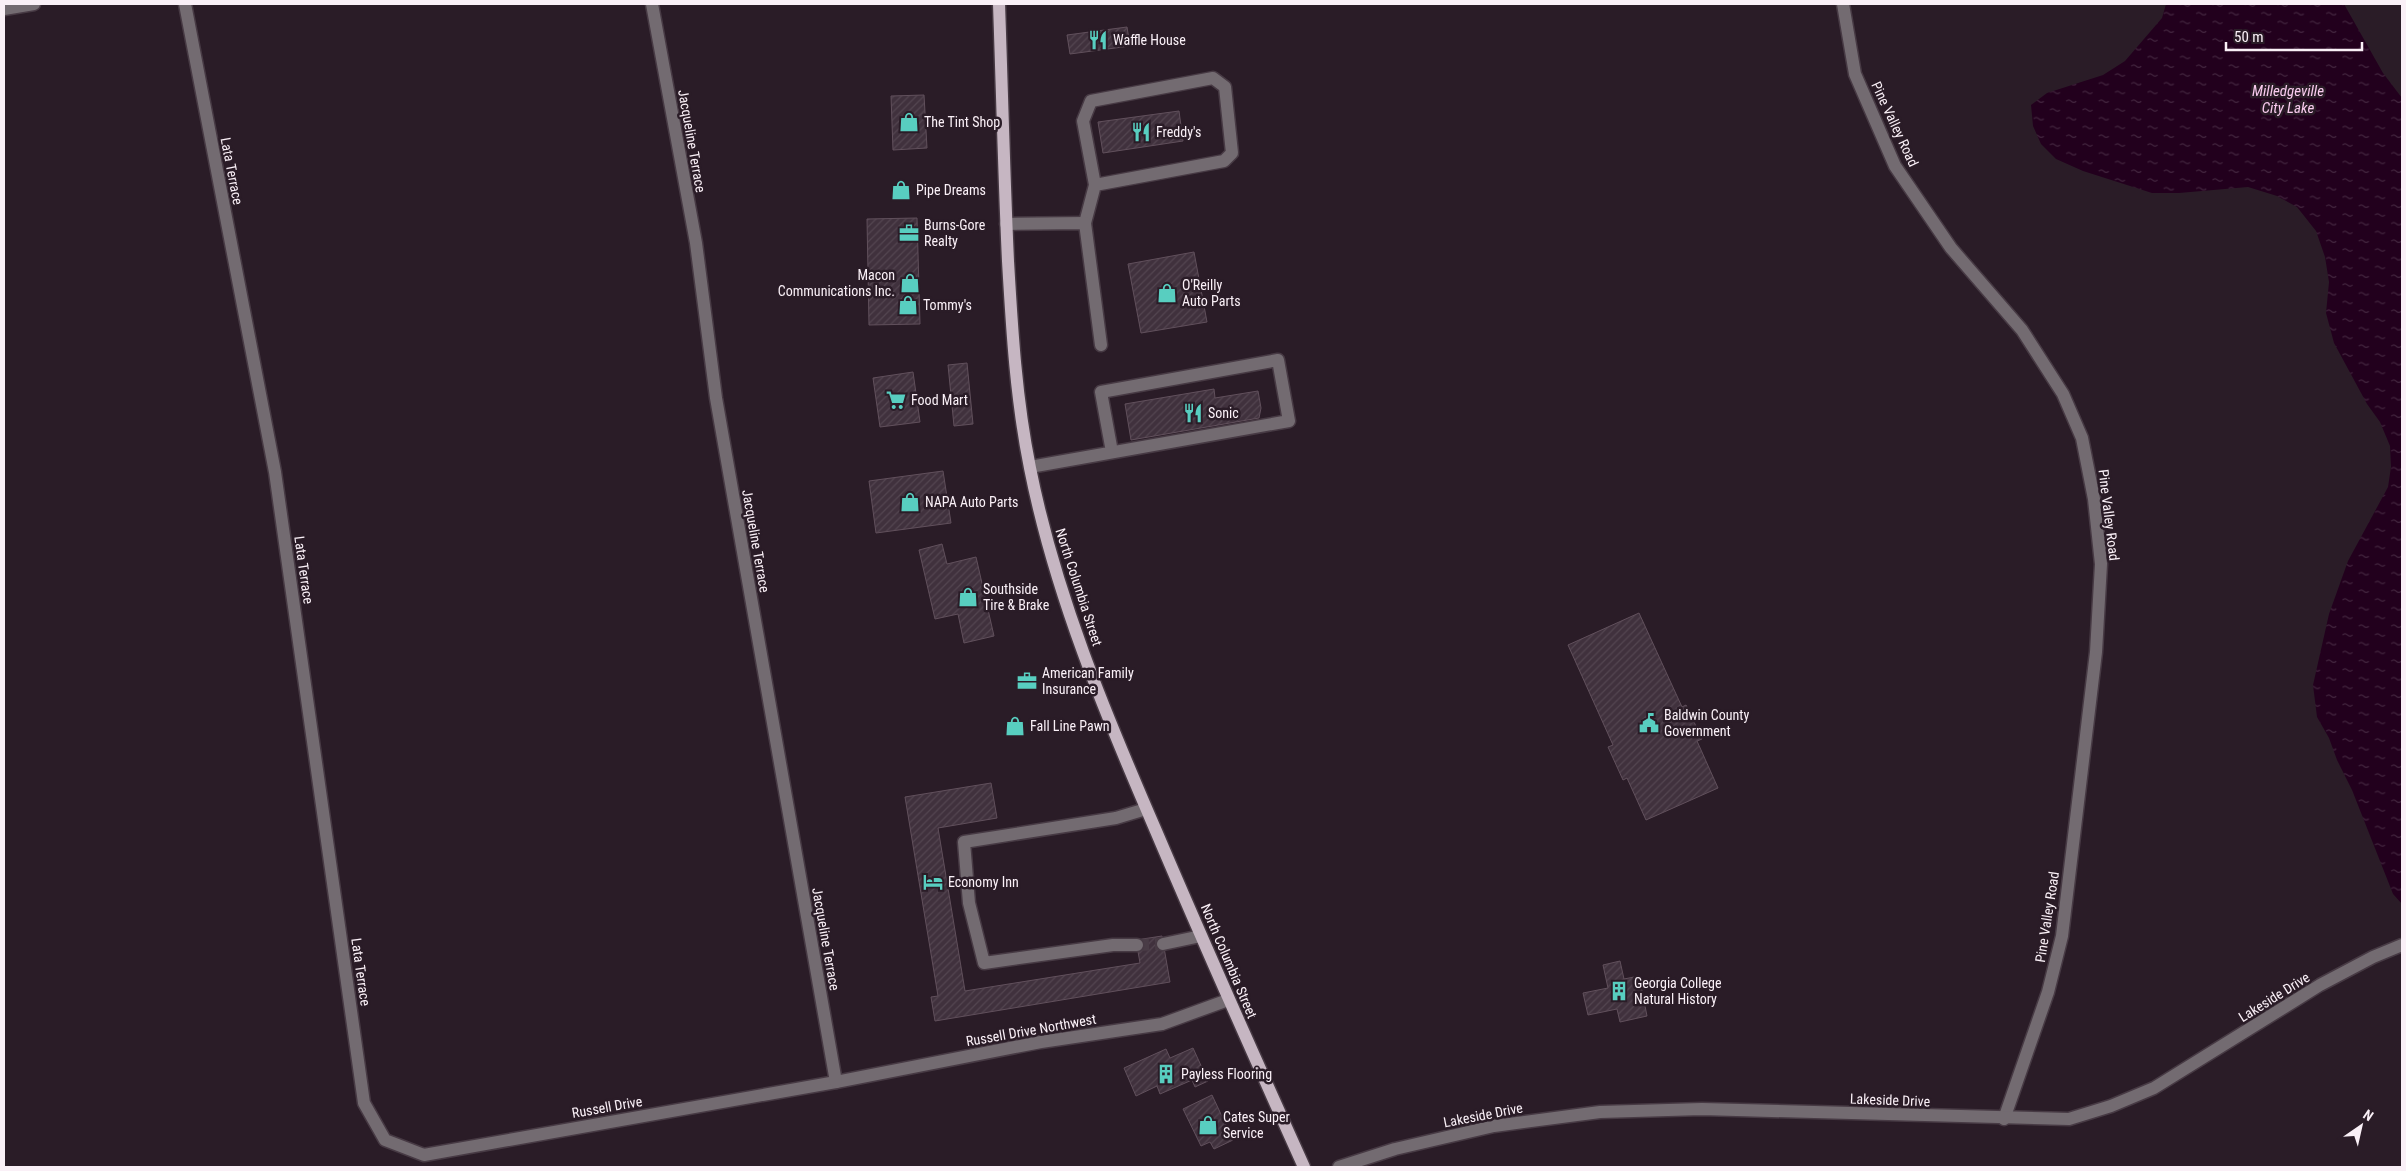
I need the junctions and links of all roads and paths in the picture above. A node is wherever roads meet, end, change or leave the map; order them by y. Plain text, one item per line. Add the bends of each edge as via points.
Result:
1 (34, 4) edge
2 (185, 4) edge
3 (652, 4) edge
4 (999, 4) edge
5 (1843, 4) edge
6 (4, 9) edge
7 (1094, 185) junction
8 (1085, 223) junction
9 (1006, 224) junction
10 (1101, 345) dead end
11 (1112, 452) junction
12 (1030, 467) junction
13 (1146, 808) junction
14 (1201, 936) junction
15 (1164, 944) tunnel mouth
16 (1137, 945) tunnel mouth
17 (2402, 945) edge
18 (1228, 1000) junction
19 (836, 1082) junction
20 (2004, 1119) junction
21 (385, 1140) joint
22 (1304, 1167) edge
23 (1339, 1167) edge

1 - 6 street
2 - 21 street, Lata Terrace via 275,472 364,1104
3 - 19 street, Jacqueline Terrace via 696,244 716,398
4 - 9 main road, North Columbia Street
5 - 20 street, Pine Valley Road via 1855,74 1894,166 1951,248 2022,330 2063,394 2082,438 2094,499 2101,564 2096,652 2062,936 2048,992
7 - 7 street via 1224,161 1232,153 1225,87 1213,78 1091,101 1083,121
7 - 8 street
8 - 9 street
8 - 10 street
9 - 12 main road, North Columbia Street via 1015,370
11 - 11 street via 1289,421 1278,360 1101,392
11 - 12 street
12 - 13 main road, North Columbia Street via 1056,572 1109,722
13 - 14 main road, North Columbia Street
13 - 16 street via 1116,818 964,842 968,903 984,963 1113,945
14 - 15 street
14 - 18 main road, North Columbia Street
17 - 20 street, Lakeside Drive via 2320,985 2154,1088 2112,1106 2069,1119
18 - 19 street, Russell Drive Northwest via 1162,1024 1041,1042
18 - 22 main road, North Columbia Street
19 - 21 street, Russell Drive via 424,1155
20 - 23 street, Lakeside Drive via 1702,1109 1600,1112 1494,1126 1395,1149

